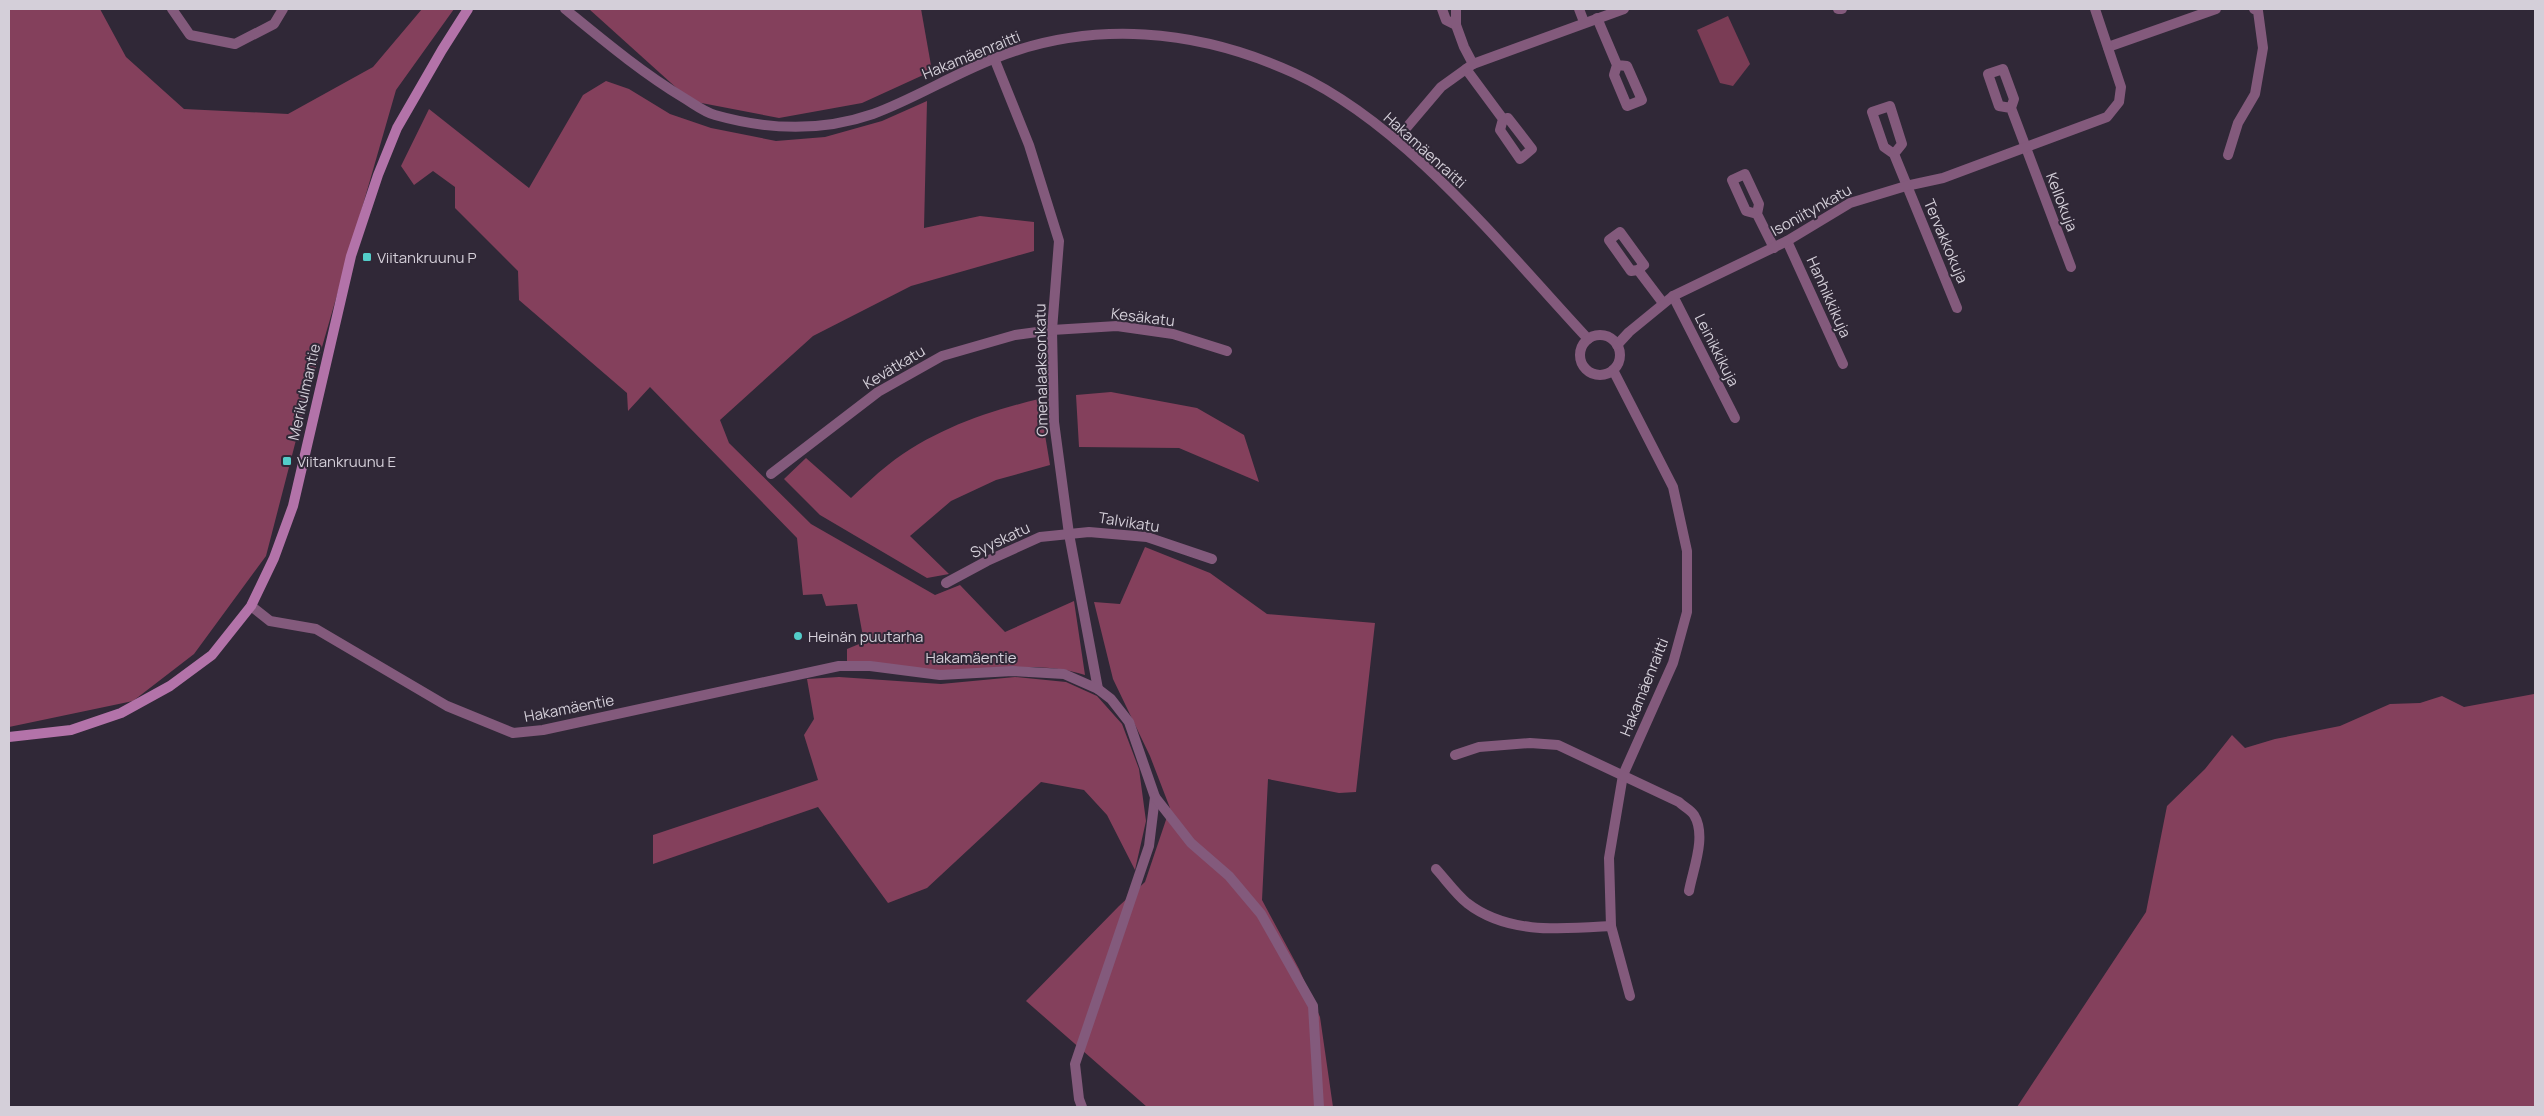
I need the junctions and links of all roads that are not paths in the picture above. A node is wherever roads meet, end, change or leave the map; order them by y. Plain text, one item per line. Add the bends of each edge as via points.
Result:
1 (172, 9) edge
2 (283, 9) edge
3 (468, 9) edge
4 (564, 9) edge
5 (1442, 9) edge
6 (1456, 9) edge
7 (1579, 9) edge
8 (1624, 9) edge
9 (2095, 9) edge
10 (2216, 9) edge
11 (2254, 9) edge
12 (1597, 18) junction
13 (1584, 22) junction
14 (1456, 26) junction
15 (2108, 47) junction
16 (994, 58) junction
17 (1617, 65) dead end
18 (1470, 66) junction
19 (2011, 108) dead end
20 (1503, 119) dead end
21 (1396, 140) junction
22 (2026, 148) junction
23 (1894, 154) dead end
24 (2228, 155) dead end
25 (1906, 186) junction
26 (1757, 214) dead end
27 (1787, 241) junction
28 (1774, 248) junction
29 (2071, 267) dead end
30 (1638, 270) dead end
31 (1673, 296) junction
32 (1663, 303) junction
33 (1957, 308) dead end
34 (1052, 330) junction
35 (1588, 340) junction
36 (1617, 345) junction
37 (1228, 351) dead end
38 (1842, 364) dead end
39 (1614, 370) junction
40 (1735, 418) dead end
41 (771, 474) dead end
42 (1069, 534) junction
43 (1212, 559) dead end
44 (946, 583) dead end
45 (251, 606) junction
46 (1098, 689) junction
47 (9, 737) edge
48 (1455, 755) dead end
49 (1623, 774) junction
50 (1155, 797) junction
51 (1436, 869) dead end
52 (1689, 891) dead end
53 (1611, 926) junction
54 (1630, 996) dead end
55 (1082, 1107) edge
56 (1318, 1107) edge

1 - 2 street via 190,35 235,44 274,24
3 - 45 street, Merikulmantie via 397,128 378,175 351,256 293,506 274,558
4 - 16 street, Hakamäenraitti via 653,79 712,114 778,127 825,126 874,114
5 - 14 street via 1446,20
6 - 14 street
7 - 13 street
8 - 12 street
9 - 15 street
10 - 15 street
11 - 24 street via 2258,11 2262,57 2255,94 2238,123
12 - 13 street
12 - 17 street
13 - 18 street
14 - 18 street
15 - 22 street, Isoniitynkatu via 2121,87 2119,102 2107,116
16 - 21 street, Hakamäenraitti via 1053,39 1088,34 1163,36 1215,44 1303,77 1333,93
16 - 34 street, Omenalaaksonkatu via 1029,145 1059,241
18 - 20 street
18 - 21 street via 1441,87
19 - 22 street, Kellokuja
21 - 35 street, Hakamäenraitti via 1453,194
22 - 25 street, Isoniitynkatu via 1944,178
22 - 29 street, Kellokuja
23 - 25 street, Tervakkokuja
25 - 27 street, Isoniitynkatu via 1850,202
25 - 33 street, Tervakkokuja
26 - 28 street
27 - 28 street, Isoniitynkatu
27 - 38 street, Hanhikkikuja
28 - 31 street, Isoniitynkatu
30 - 32 street
31 - 32 street, Isoniitynkatu
31 - 40 street, Leinikkikuja
32 - 36 street, Isoniitynkatu
34 - 37 street, Kesäkatu via 1117,326 1173,334
34 - 41 street, Kevätkatu via 1015,335 942,356 878,392
34 - 42 street, Omenalaaksonkatu via 1054,422
35 - 36 street via 1594,336 1607,337
35 - 39 street via 1580,356 1585,368 1602,375
36 - 39 street via 1620,358
39 - 49 street, Hakamäenraitti via 1673,487 1687,551 1687,612 1673,663
42 - 43 street, Talvikatu via 1088,532 1147,538
42 - 44 street, Syyskatu via 1040,537
42 - 46 street, Omenalaaksonkatu
45 - 46 street, Hakamäentie via 270,621 316,629 448,706 513,733 543,730 839,666 870,666 940,675 1013,671 1064,674
45 - 47 street, Merikulmantie via 212,655 170,686 122,712 71,730
46 - 50 street, Hakamäentie via 1111,699 1129,722
48 - 49 street via 1479,747 1530,743 1558,745
49 - 52 street via 1679,802 1693,814 1699,842
49 - 53 street, Hakamäenraitti via 1610,858
50 - 55 street, Hakamäentie via 1149,846 1075,1064
50 - 56 street via 1191,843 1229,876 1261,914 1313,1006
51 - 53 street via 1466,902 1486,916 1525,927
53 - 54 street, Hakamäenraitti

